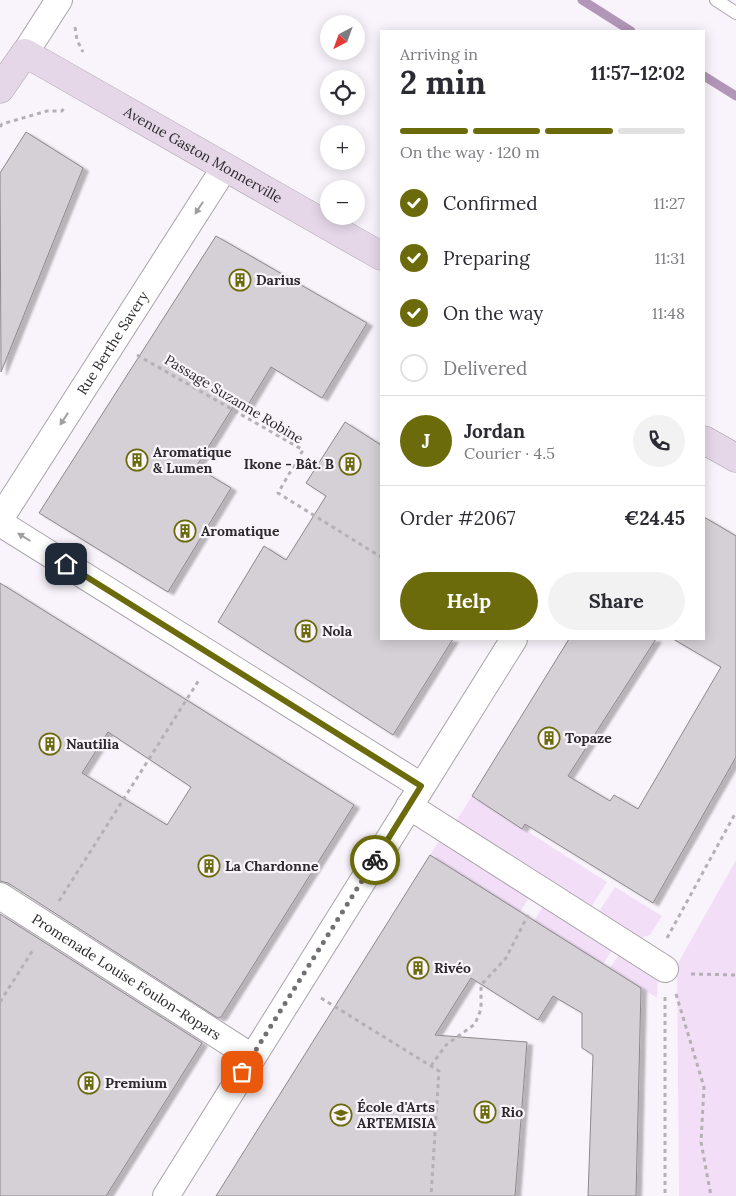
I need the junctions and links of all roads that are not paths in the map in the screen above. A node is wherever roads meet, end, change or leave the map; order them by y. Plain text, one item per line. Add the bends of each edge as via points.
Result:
1 (60, 0) edge
2 (716, 0) edge
3 (736, 14) edge
4 (25, 53) junction
5 (0, 89) edge
6 (225, 167) junction
7 (380, 255) edge
8 (705, 441) edge
9 (736, 458) edge
10 (0, 521) edge
11 (513, 640) edge
12 (415, 796) junction
13 (0, 896) edge
14 (675, 971) road end
15 (252, 1057) junction
16 (166, 1196) edge

1 - 4 street
2 - 3 lane
4 - 5 street
4 - 6 street, Avenue Gaston Monnerville
6 - 7 street, Avenue Gaston Monnerville
6 -> 10 street, Rue Berthe Savery
8 - 9 street
12 -> 10 street via 214,657
11 - 12 street
12 - 14 street via 543,892
12 - 15 street
13 - 15 street, Promenade Louise Foulon-Ropars
15 - 16 street

